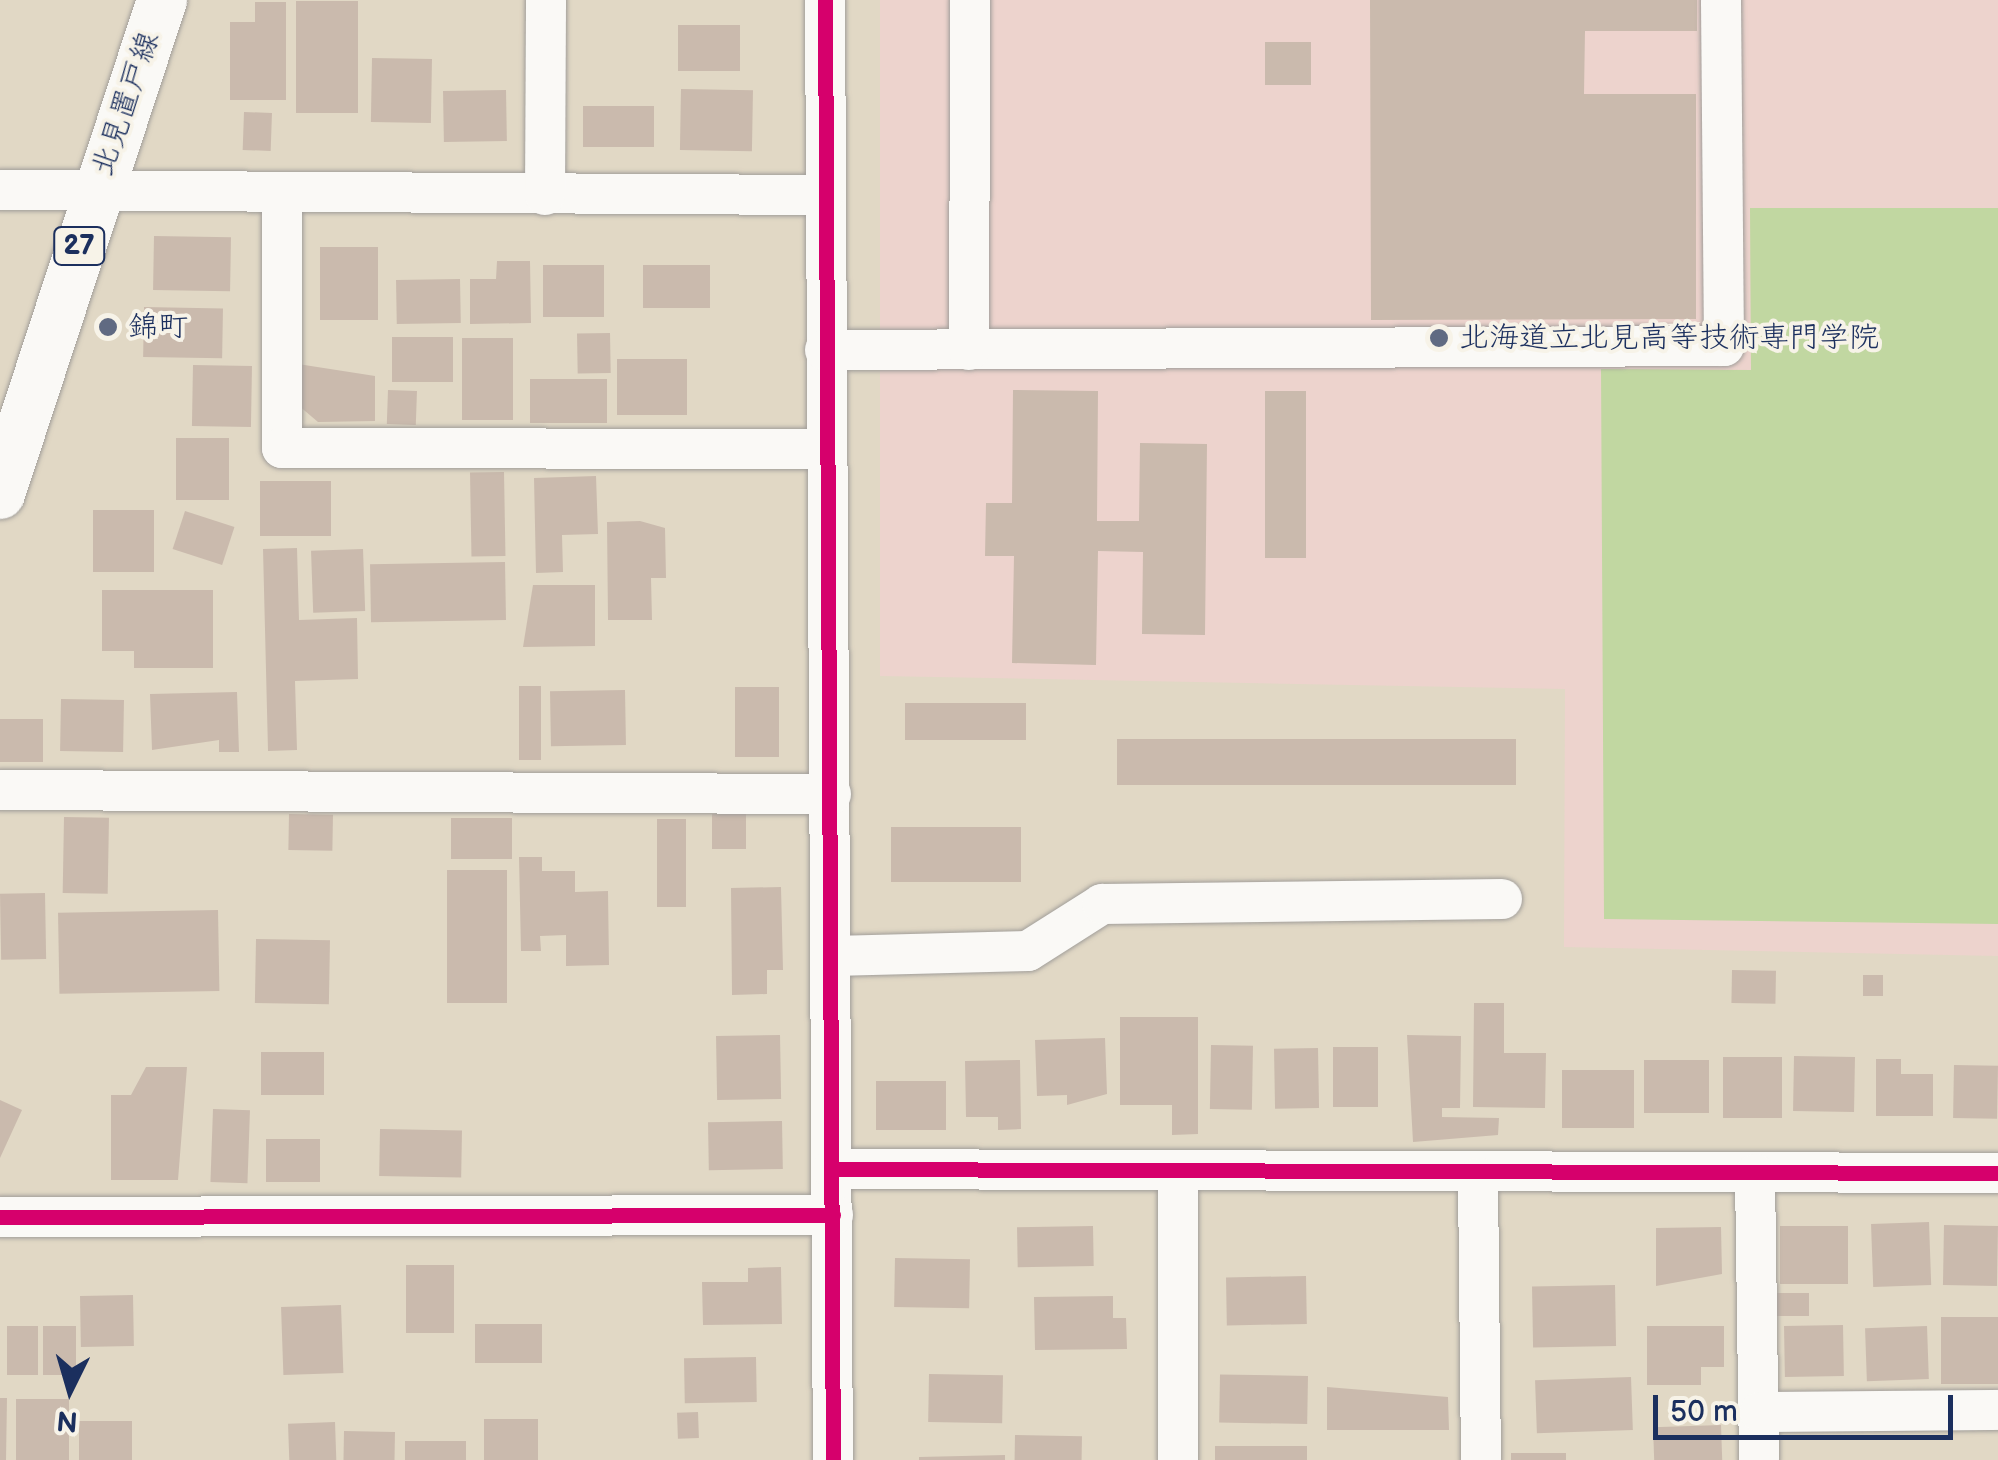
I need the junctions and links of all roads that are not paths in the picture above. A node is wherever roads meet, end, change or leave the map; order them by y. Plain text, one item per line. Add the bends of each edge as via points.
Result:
1 (162, 0) edge
2 (546, 0) edge
3 (825, 0) edge
4 (970, 0) edge
5 (1721, 0) edge
6 (96, 189) junction
7 (0, 190) edge
8 (824, 194) junction
9 (282, 195) junction
10 (545, 195) junction
11 (825, 350) junction
12 (969, 350) junction
13 (825, 448) junction
14 (0, 494) edge
15 (0, 790) edge
16 (830, 794) junction
17 (1502, 899) dead end
18 (834, 956) junction
19 (833, 1169) junction
20 (1998, 1173) edge
21 (1178, 1174) junction
22 (1755, 1174) junction
23 (1478, 1178) junction
24 (833, 1214) junction
25 (0, 1217) edge
26 (1998, 1410) edge
27 (1760, 1412) junction
28 (833, 1460) edge
29 (1178, 1460) edge
30 (1481, 1460) edge
31 (1760, 1460) edge

1 - 6 main road, 北見置戸線 / 27
2 - 10 street
3 - 8 street
4 - 12 street
5 - 12 street via 1724,346
6 - 7 street
6 - 9 street
6 - 14 main road, 北見置戸線 / 27
8 - 10 street
8 - 11 street
9 - 10 street
9 - 13 street via 282,448
11 - 12 street
11 - 13 street
13 - 16 street
15 - 16 street
16 - 18 street
17 - 18 street via 1102,904 1028,951
18 - 19 street
19 - 21 street
19 - 24 street
20 - 22 street
21 - 23 street
21 - 29 street
22 - 23 street
22 - 27 street
23 - 30 street
24 - 25 street
24 - 28 street
26 - 27 street
27 - 31 street

